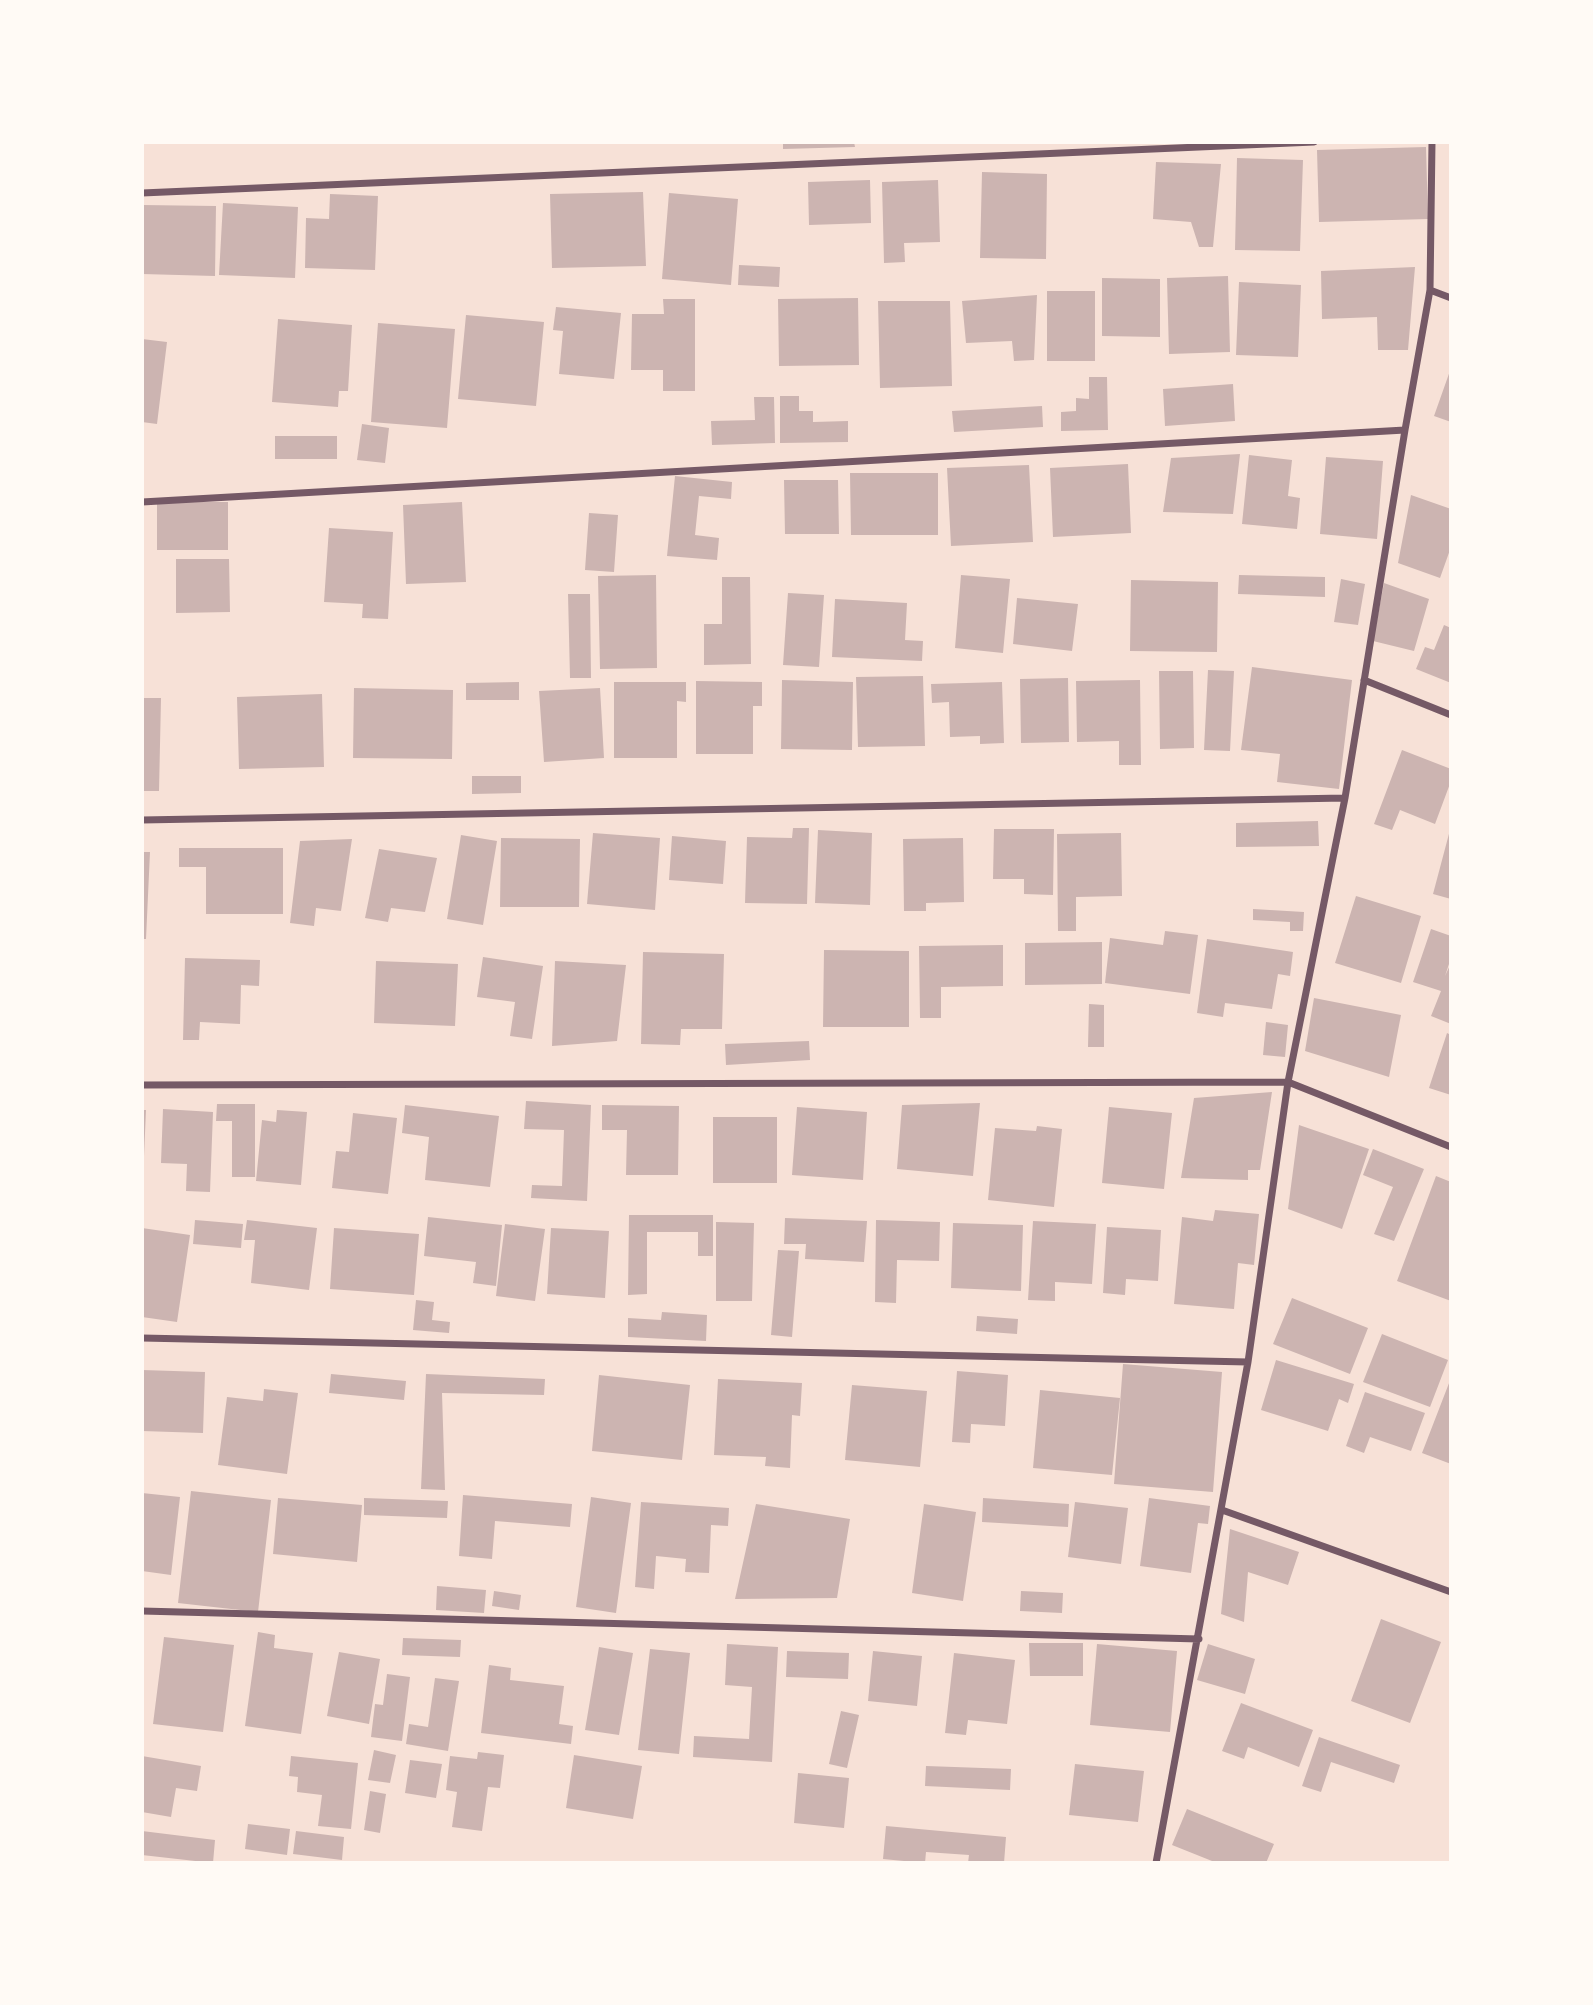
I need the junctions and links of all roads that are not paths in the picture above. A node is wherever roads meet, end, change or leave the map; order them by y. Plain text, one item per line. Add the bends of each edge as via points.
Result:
1 (1314, 142) edge
2 (1432, 142) edge
3 (142, 193) edge
4 (1430, 290) junction
5 (1451, 298) edge
6 (1405, 430) junction
7 (142, 502) edge
8 (1364, 680) junction
9 (1451, 715) edge
10 (1345, 798) junction
11 (142, 820) edge
12 (1288, 1083) junction
13 (142, 1085) edge
14 (1451, 1147) edge
15 (142, 1338) edge
16 (1248, 1362) junction
17 (1222, 1510) junction
18 (1451, 1592) edge
19 (142, 1611) edge
20 (1199, 1639) junction
21 (1156, 1863) edge

1 - 3 street
2 - 4 street
4 - 5 street
4 - 6 street
6 - 7 street
6 - 8 street
8 - 9 street
8 - 10 street
10 - 11 street
10 - 12 street
12 - 13 street
12 - 14 street
12 - 16 street
15 - 16 street
16 - 17 street
17 - 18 street
17 - 20 street
19 - 20 street
20 - 21 street

